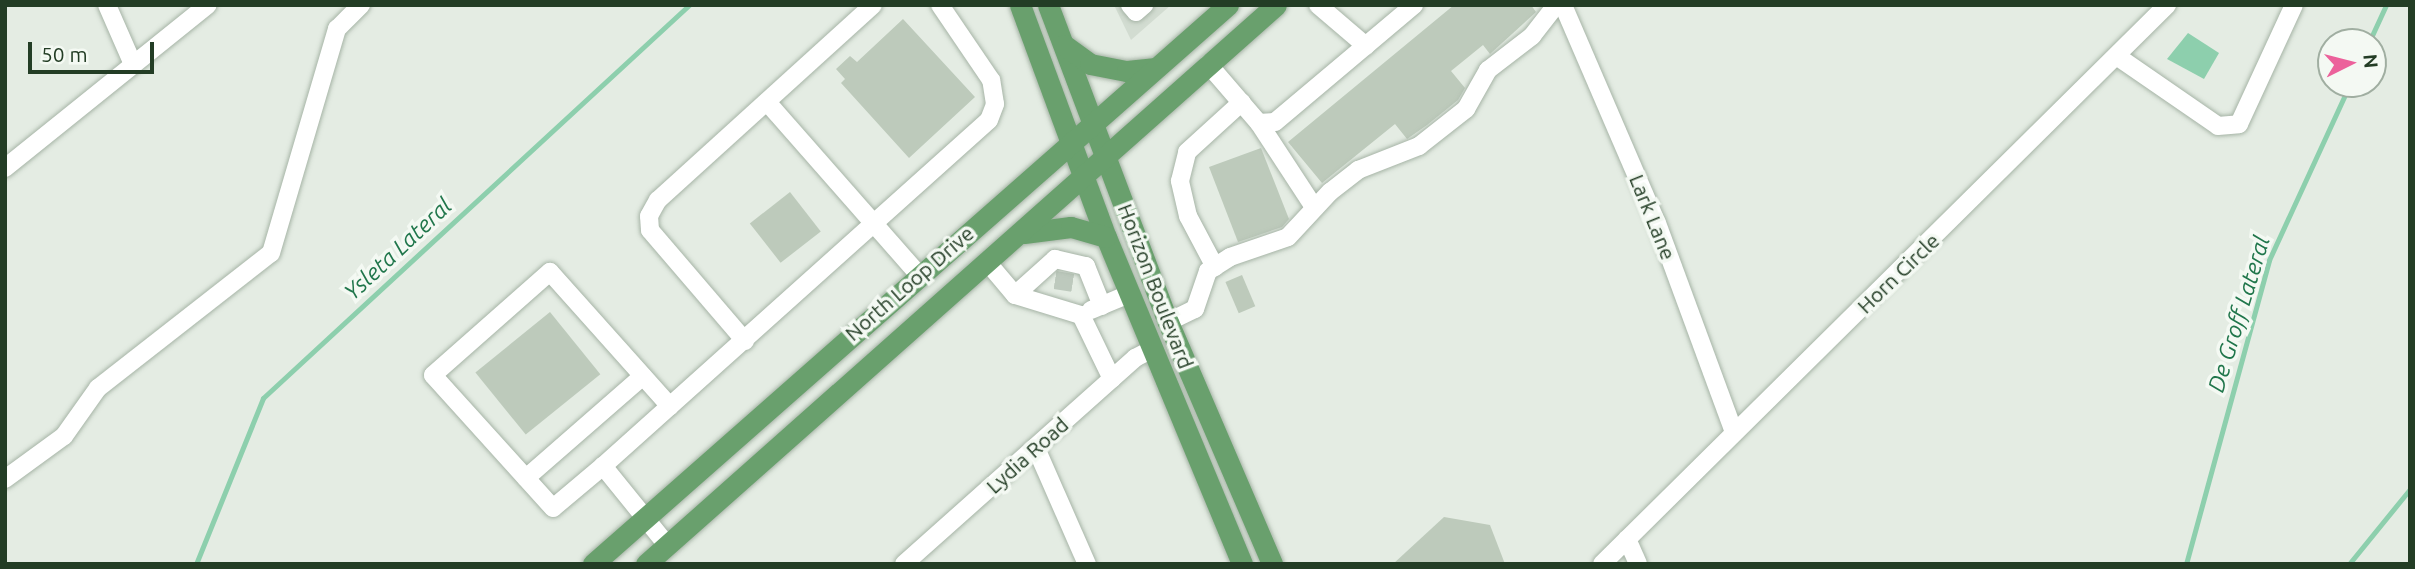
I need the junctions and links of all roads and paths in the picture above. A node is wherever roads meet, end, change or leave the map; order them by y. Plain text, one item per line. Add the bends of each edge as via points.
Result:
1 (107, 5) edge
2 (208, 5) edge
3 (360, 5) edge
4 (873, 5) edge
5 (940, 5) edge
6 (1020, 5) edge
7 (1048, 5) edge
8 (1130, 5) edge
9 (1143, 5) edge
10 (1228, 5) edge
11 (1276, 5) edge
12 (1318, 5) edge
13 (1414, 5) edge
14 (2167, 5) edge
15 (2294, 5) edge
16 (1555, 8) edge
17 (1063, 45) junction
18 (1366, 46) junction
19 (2118, 57) junction
20 (132, 62) junction
21 (1208, 64) junction
22 (1156, 68) junction
23 (766, 102) junction
24 (1242, 102) junction
25 (1259, 123) junction
26 (1093, 124) junction
27 (1071, 141) junction
28 (1106, 159) junction
29 (5, 168) edge
30 (1085, 178) junction
31 (1314, 207) junction
32 (872, 226) junction
33 (1019, 235) junction
34 (1106, 237) junction
35 (988, 263) junction
36 (1215, 267) junction
37 (919, 275) junction
38 (1036, 276) junction
39 (1055, 280) tunnel mouth
40 (1073, 283) tunnel mouth
41 (1129, 294) junction
42 (1015, 295) junction
43 (1099, 298) junction
44 (1081, 315) junction
45 (1168, 322) junction
46 (745, 341) junction
47 (1151, 350) junction
48 (643, 376) junction
49 (1112, 379) junction
50 (670, 406) junction
51 (1734, 432) junction
52 (1035, 448) junction
53 (603, 466) junction
54 (526, 478) junction
55 (5, 479) edge
56 (646, 516) junction
57 (1627, 539) junction
58 (667, 545) junction
59 (593, 564) edge
60 (646, 564) edge
61 (904, 564) edge
62 (1087, 564) edge
63 (1242, 564) edge
64 (1272, 564) edge
65 (1602, 564) edge
66 (1639, 564) edge

1 - 20 street
2 - 20 street
3 - 55 street via 333,39 271,253 98,388 64,436
4 - 23 street
5 - 32 street via 990,80 995,104 982,129
6 - 27 main road, Horizon Boulevard
7 - 17 main road, Horizon Boulevard
8 - 9 street via 1136,12
10 - 22 main road, North Loop Drive
11 - 21 main road, North Loop Drive
12 - 18 street
13 - 18 street
14 - 19 street, Horn Circle
15 - 19 street via 2239,124 2218,126
16 - 31 street via 1532,36 1488,70 1466,109 1419,146 1358,170
16 - 51 street, Lark Lane via 1657,223
17 - 22 main road via 1090,64 1127,71
17 - 26 main road, Horizon Boulevard
18 - 25 street via 1285,115 1275,122
19 - 51 street, Horn Circle
20 - 29 street
21 - 24 street
21 - 28 main road, North Loop Drive
22 - 26 main road, North Loop Drive
23 - 32 street
23 - 46 street via 658,200 649,216 650,230
24 - 25 street
24 - 36 street via 1187,152 1180,181 1188,216
25 - 31 street
26 - 27 main road, North Loop Drive
26 - 28 main road, Horizon Boulevard
27 - 30 main road, Horizon Boulevard
27 - 37 main road, North Loop Drive
28 - 30 main road, North Loop Drive
28 - 45 main road, Horizon Boulevard
30 - 33 main road, North Loop Drive
30 - 34 main road, Horizon Boulevard
31 - 36 street via 1288,237
32 - 37 street
32 - 46 street
33 - 34 main road via 1071,226
33 - 35 main road, North Loop Drive
34 - 41 main road, Horizon Boulevard
35 - 42 street
35 - 58 main road, North Loop Drive
36 - 45 street via 1208,271 1195,309
37 - 56 main road, North Loop Drive
38 - 39 street
38 - 42 street
38 - 43 street via 1055,259 1086,267
40 - 43 street
41 - 43 street
41 - 47 main road, Horizon Boulevard
42 - 44 street
43 - 44 street
44 - 49 street
45 - 64 main road, Horizon Boulevard
46 - 50 street
47 - 49 street, Lydia Road
47 - 63 main road, Horizon Boulevard
48 - 50 street
48 - 54 street
48 - 54 street via 550,272 530,289 433,375
49 - 52 street, Lydia Road
50 - 53 street
51 - 57 street, Horn Circle
52 - 61 street, Lydia Road
52 - 62 street
53 - 54 street via 553,508
53 - 56 street
56 - 58 street
56 - 59 main road, North Loop Drive
57 - 65 street, Horn Circle
57 - 66 street
58 - 60 main road, North Loop Drive

